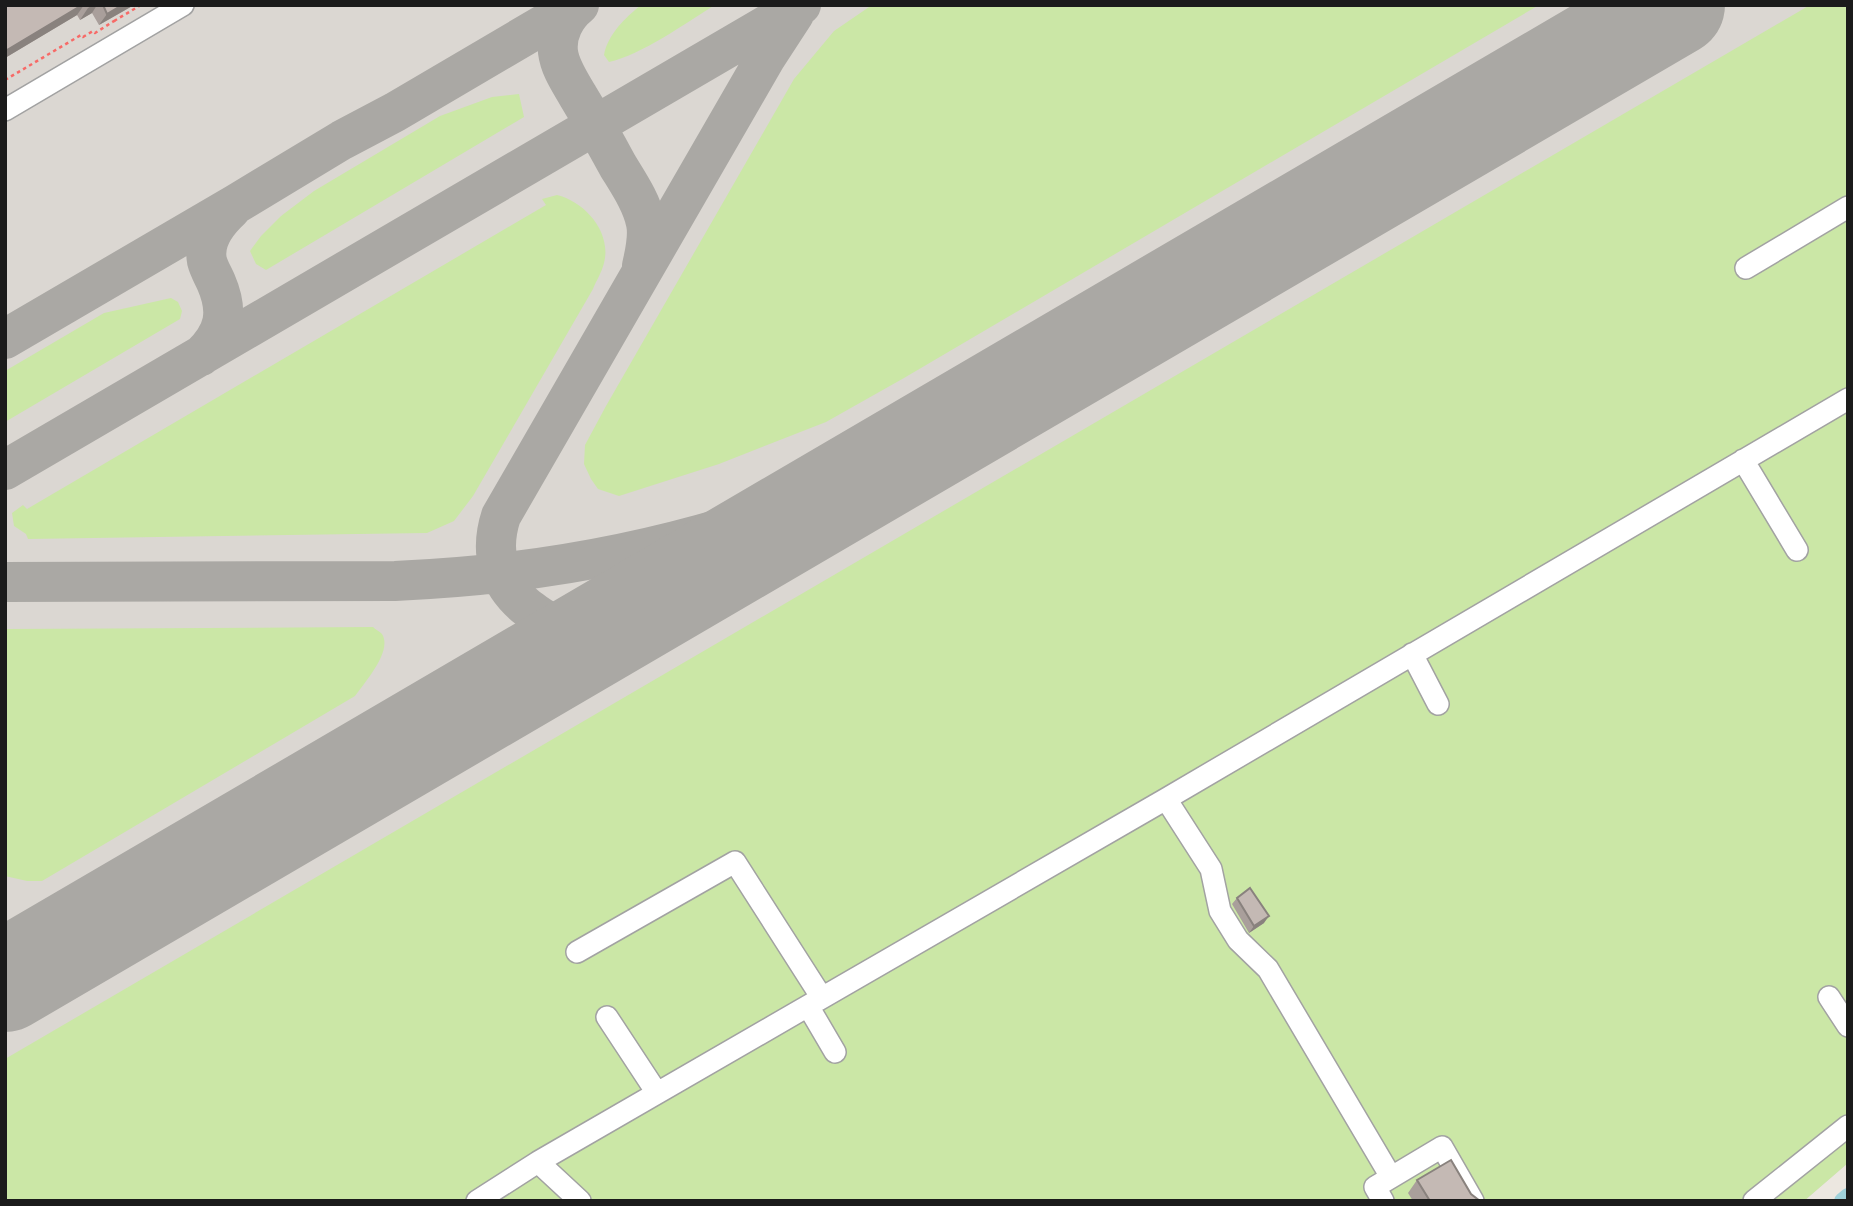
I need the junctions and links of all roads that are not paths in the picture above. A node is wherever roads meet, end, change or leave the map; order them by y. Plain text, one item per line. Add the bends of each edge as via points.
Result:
1 (183, 5) edge
2 (5, 110) edge
3 (1848, 207) edge
4 (1746, 268) dead end
5 (1848, 399) edge
6 (1743, 460) junction
7 (1797, 550) dead end
8 (1412, 654) junction
9 (1438, 704) dead end
10 (1166, 799) junction
11 (577, 952) dead end
12 (1829, 997) dead end
13 (815, 1002) junction
14 (607, 1017) dead end
15 (1848, 1026) edge
16 (835, 1052) dead end
17 (657, 1093) junction
18 (1848, 1126) edge
19 (538, 1162) junction
20 (1391, 1177) junction
21 (477, 1201) edge
22 (580, 1201) edge
23 (1383, 1201) edge
24 (1474, 1201) edge
25 (1754, 1201) edge

1 - 2 lane via 120,31
3 - 4 lane
5 - 6 lane
6 - 7 lane
6 - 8 lane
8 - 9 lane
8 - 10 lane
10 - 13 lane
10 - 20 lane via 1211,869 1220,911 1238,940 1268,969
11 - 13 lane via 735,862
12 - 15 lane
13 - 16 lane
13 - 17 lane
14 - 17 lane
17 - 19 lane
18 - 25 lane
19 - 21 lane
19 - 22 lane
20 - 23 lane via 1375,1187
20 - 24 lane via 1442,1147

